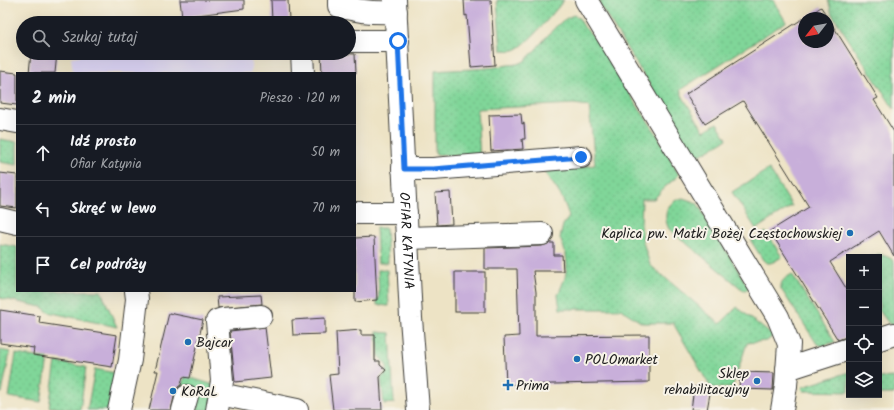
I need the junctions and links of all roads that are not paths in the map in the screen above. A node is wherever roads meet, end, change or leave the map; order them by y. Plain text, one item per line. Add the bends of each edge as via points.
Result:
1 (339, 0) edge
2 (586, 0) edge
3 (395, 6) edge
4 (356, 41) edge
5 (398, 41) junction
6 (302, 60) edge
7 (303, 72) edge
8 (0, 119) edge
9 (16, 122) edge
10 (581, 157) dead end
11 (404, 169) junction
12 (356, 212) edge
13 (406, 213) junction
14 (0, 219) edge
15 (16, 223) edge
16 (542, 234) dead end
17 (407, 238) junction
18 (136, 292) edge
19 (261, 316) dead end
20 (894, 334) edge
21 (882, 338) edge
22 (846, 350) edge
23 (787, 369) junction
24 (783, 400) edge
25 (218, 402) edge
26 (119, 410) edge
27 (297, 410) edge
28 (418, 410) edge

1 - 3 street via 339,6 354,10 375,12
2 - 23 street via 778,317 789,344
3 - 5 street, OFIAR KATYNIA
4 - 5 street
5 - 11 street, OFIAR KATYNIA
6 - 7 street
8 - 9 street
10 - 11 street
11 - 13 street, OFIAR KATYNIA
12 - 13 street
13 - 17 street, OFIAR KATYNIA
14 - 15 street
16 - 17 street
17 - 28 street, OFIAR KATYNIA
18 - 26 street via 130,360
19 - 25 street via 217,321 222,381
20 - 21 street
22 - 23 street
23 - 24 street
25 - 27 street

